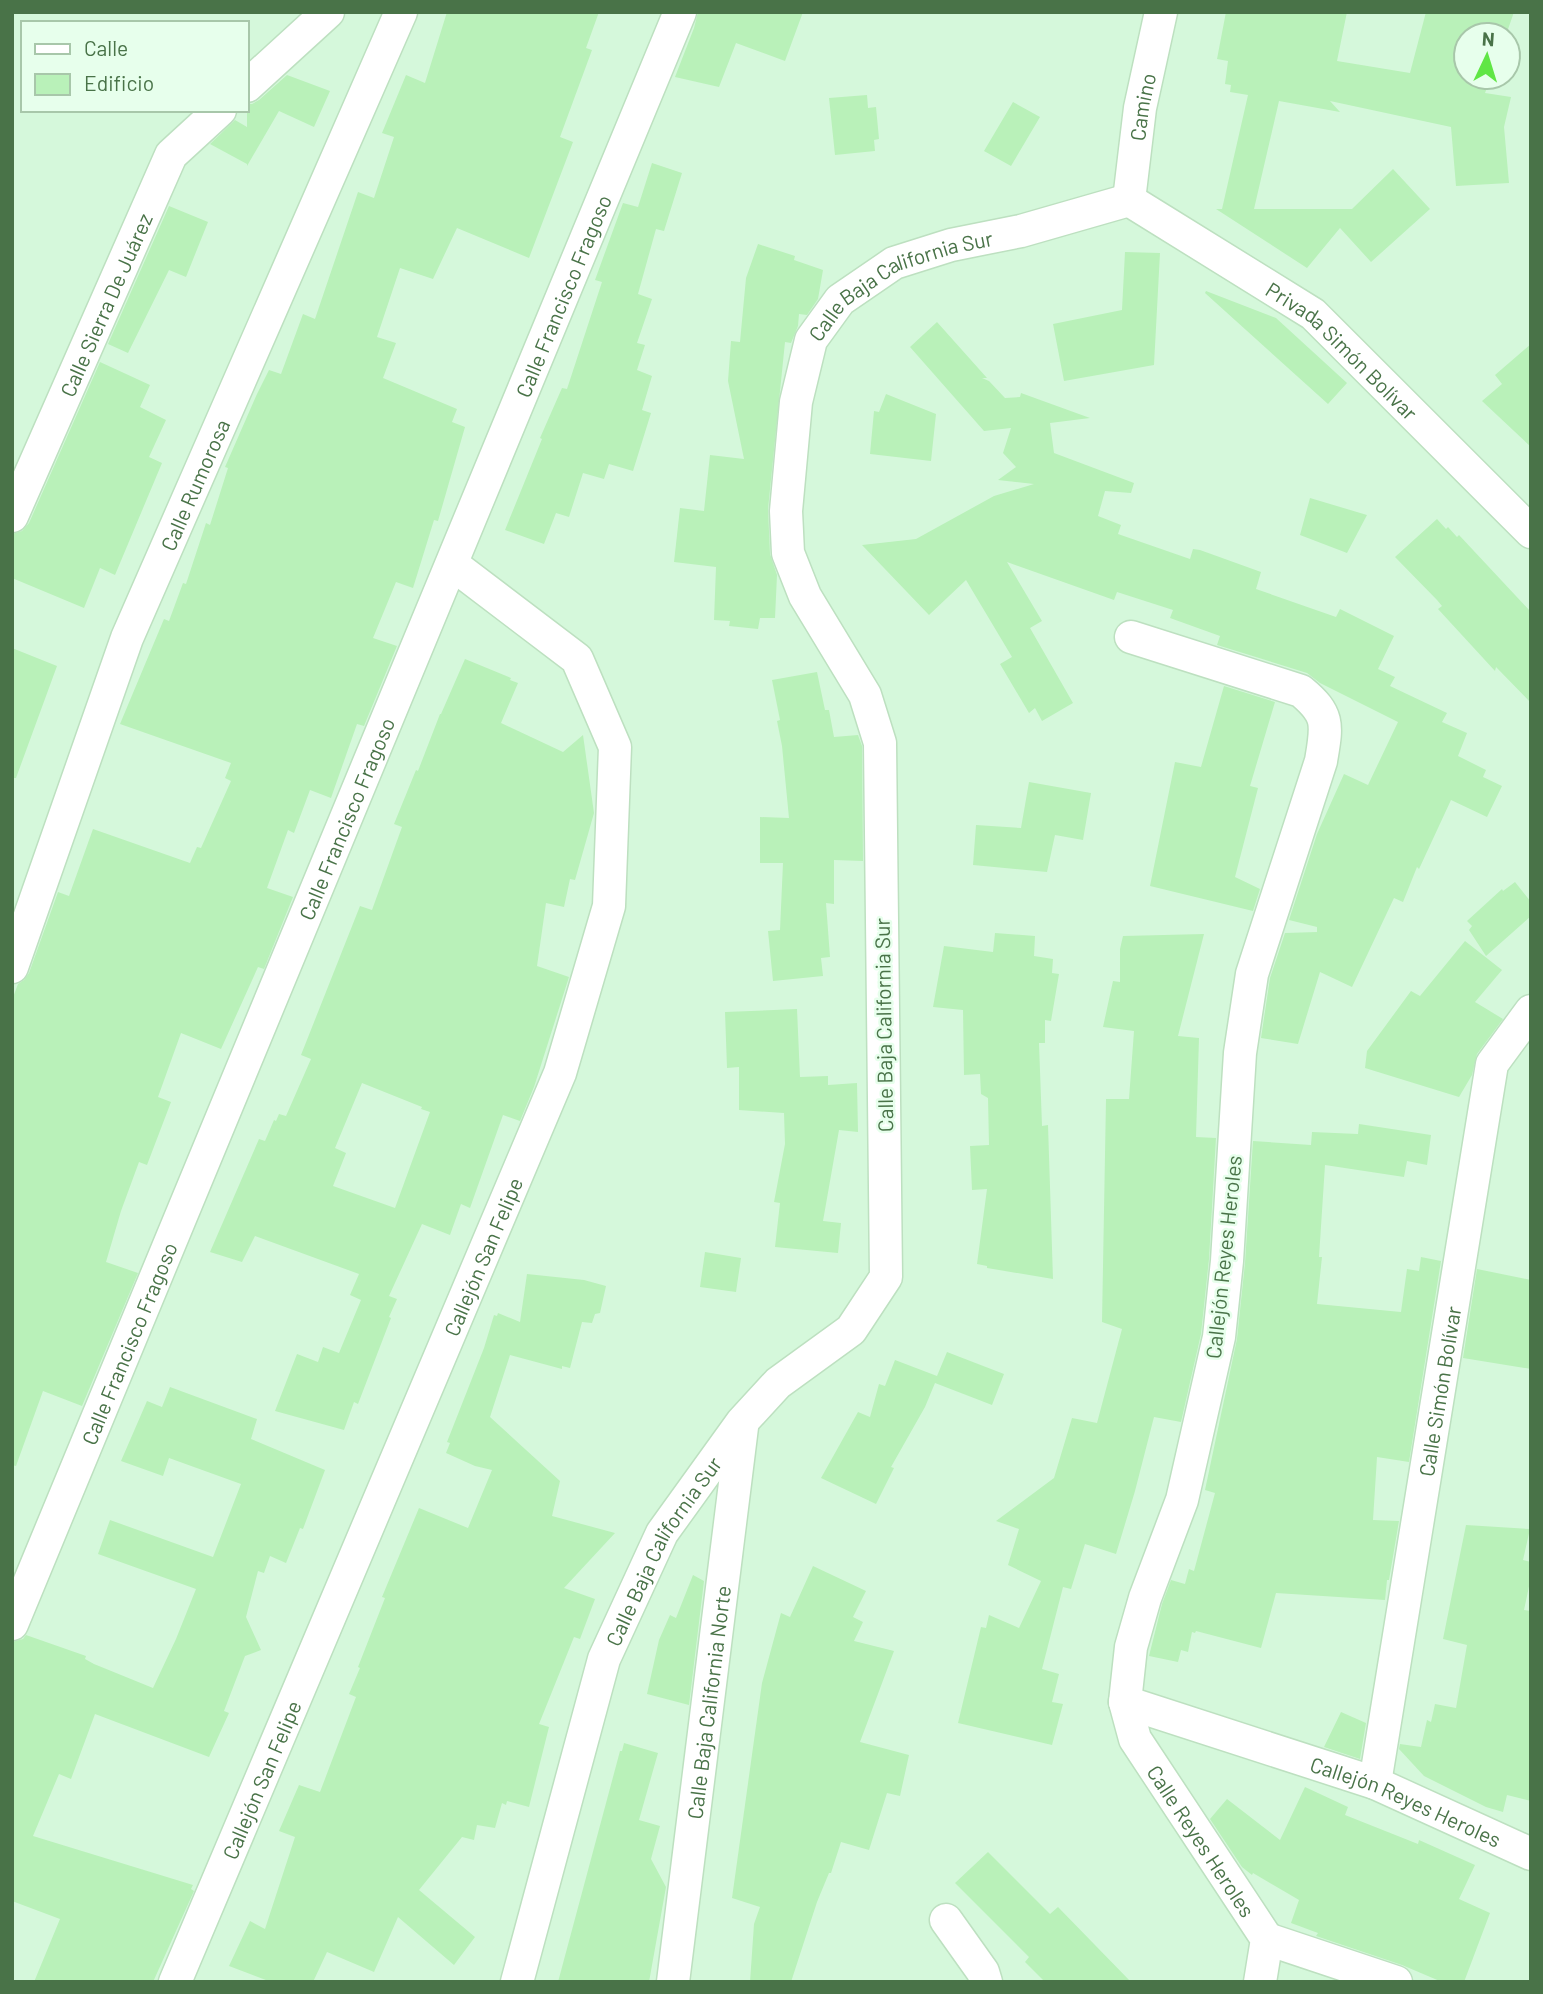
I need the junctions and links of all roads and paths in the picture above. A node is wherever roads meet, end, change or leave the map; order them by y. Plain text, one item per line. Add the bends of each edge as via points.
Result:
1 (328, 12) edge
2 (401, 12) edge
3 (680, 12) edge
4 (1161, 12) edge
5 (248, 85) edge
6 (218, 112) edge
7 (1129, 200) junction
8 (12, 516) edge
9 (1531, 532) edge
10 (452, 564) junction
11 (1131, 636) dead end
12 (12, 967) edge
13 (1531, 1011) edge
14 (742, 1422) junction
15 (12, 1624) edge
16 (1125, 1702) junction
17 (1375, 1783) junction
18 (1531, 1854) edge
19 (946, 1920) dead end
20 (1267, 1939) junction
21 (175, 1982) edge
22 (517, 1982) edge
23 (673, 1982) edge
24 (986, 1982) edge
25 (1259, 1982) edge
26 (1396, 1982) edge

1 - 5 street
2 - 12 street, Calle Rumorosa via 127,638
3 - 10 street, Calle Francisco Fragoso
4 - 7 street, Camino via 1140,108
6 - 8 street, Calle Sierra De Juárez via 171,155
7 - 9 street, Privada Simón Bolívar via 1313,314
7 - 14 street, Calle Baja California Sur via 951,244 894,263 840,300 811,340 796,402 786,511 788,553 804,596 865,695 880,743 886,1277 851,1330 778,1383
10 - 15 street, Calle Francisco Fragoso
10 - 21 street, Callejón San Felipe via 577,659 615,747 609,906 560,1073
11 - 16 street, Callejón Reyes Heroles via 1301,691 1325,718 1321,761 1252,974 1240,1053 1219,1337 1182,1500 1131,1647
13 - 17 street, Calle Simón Bolívar via 1492,1064
14 - 22 street, Calle Baja California Sur via 663,1533 604,1659
14 - 23 street, Calle Baja California Norte
16 - 17 street, Callejón Reyes Heroles
16 - 20 street, Calle Reyes Heroles via 1135,1739
17 - 18 street, Callejón Reyes Heroles
19 - 24 street
20 - 25 street, Calle Reyes Heroles
20 - 26 street

